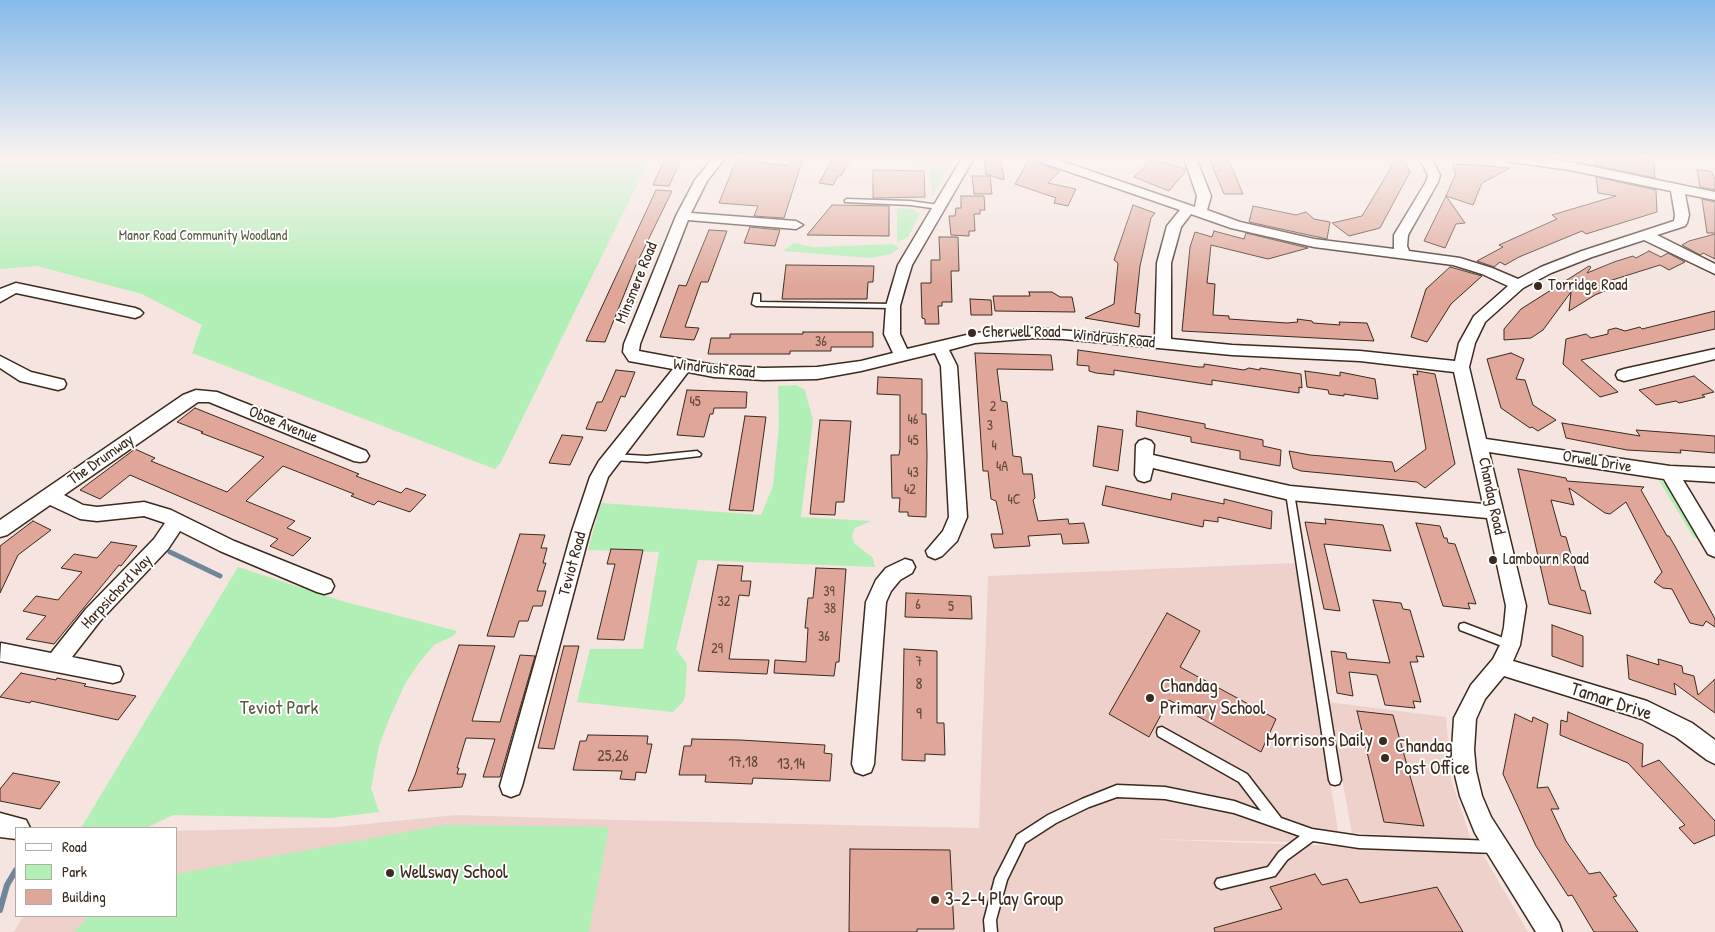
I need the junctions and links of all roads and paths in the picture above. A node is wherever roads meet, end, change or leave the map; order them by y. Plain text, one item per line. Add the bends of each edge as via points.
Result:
1 (690, 201) edge
2 (863, 201) edge
3 (942, 201) edge
4 (1169, 201) edge
5 (1203, 201) edge
6 (1421, 201) edge
7 (1679, 201) edge
8 (939, 207) junction
9 (1194, 210) junction
10 (683, 216) junction
11 (796, 225) dead end
12 (1646, 235) junction
13 (1404, 254) junction
14 (1715, 270) edge
15 (1518, 286) junction
16 (757, 296) dead end
17 (0, 297) edge
18 (893, 306) junction
19 (136, 313) dead end
20 (632, 344) joint
21 (1163, 344) junction
22 (938, 346) junction
23 (1715, 354) edge
24 (903, 357) junction
25 (0, 361) edge
26 (683, 367) junction
27 (1461, 367) junction
28 (1624, 375) dead end
29 (58, 384) dead end
30 (205, 396) joint
31 (1480, 444) junction
32 (697, 454) dead end
33 (360, 456) dead end
34 (612, 457) junction
35 (1145, 460) dead end
36 (1670, 473) junction
37 (1715, 474) edge
38 (1290, 493) junction
39 (49, 496) junction
40 (1495, 512) junction
41 (176, 521) junction
42 (0, 530) edge
43 (1715, 549) edge
44 (935, 551) dead end
45 (905, 567) dead end
46 (324, 586) dead end
47 (1464, 627) dead end
48 (1510, 645) junction
49 (1, 652) dead end
50 (56, 662) junction
51 (1500, 666) junction
52 (113, 674) dead end
53 (1162, 732) dead end
54 (1715, 753) edge
55 (863, 764) dead end
56 (1335, 780) dead end
57 (511, 786) dead end
58 (1277, 822) junction
59 (0, 825) edge
60 (15, 828) edge
61 (1312, 835) junction
62 (1495, 847) junction
63 (1221, 883) dead end
64 (991, 932) edge
65 (1550, 932) edge

1 - 10 street, Minsmere Road
2 - 8 lane
3 - 8 street
4 - 9 street
5 - 9 street
6 - 13 street via 1401,235 1400,246
7 - 12 street, Chandag Road via 1681,221
8 - 18 street via 905,265
9 - 13 street via 1236,225 1294,239
9 - 21 street via 1174,226 1164,263
10 - 11 street
10 - 20 street, Minsmere Road
12 - 14 street
12 - 15 street, Chandag Road via 1546,270
13 - 15 street via 1472,265
15 - 27 street, Chandag Road via 1479,319 1466,342
16 - 18 lane via 756,304
17 - 19 street via 16,288
18 - 24 street via 892,334
20 - 26 street, Windrush Road via 635,357
21 - 22 street, Windrush Road via 1034,333 993,336
21 - 27 street, Windrush Road via 1360,356
22 - 24 street, Windrush Road
22 - 44 street via 949,366 958,516 950,536
23 - 28 street
24 - 26 street, Windrush Road via 817,373 763,374
25 - 29 street via 26,377
26 - 34 street, Teviot Road
27 - 31 street, Chandag Road
30 - 33 street, Oboe Avenue
30 - 39 street, The Drumway via 189,398
31 - 36 street, Orwell Drive
31 - 40 street, Chandag Road
32 - 34 lane via 647,459
34 - 57 street, Teviot Road via 599,477 581,531
35 - 38 street
36 - 37 street, Orwell Drive
36 - 43 street
38 - 40 street
38 - 56 lane
39 - 41 street via 80,512 97,514 144,509
39 - 42 street, The Drumway
40 - 48 street, Chandag Road via 1516,606
41 - 46 street
41 - 50 street, Harpsichord Way via 161,544 92,615
45 - 55 street via 882,586 876,602
47 - 48 lane
48 - 51 street, Chandag Road
49 - 50 street
50 - 52 street
51 - 54 street, Tamar Drive via 1647,712 1684,730
51 - 62 street, Chandag Road via 1478,692 1465,718 1463,750 1471,796
53 - 58 lane via 1243,778
58 - 61 lane
58 - 64 lane via 1234,807 1165,793 1117,791 1052,819 1021,839 1002,878 990,920
59 - 60 street
61 - 62 lane via 1359,842
61 - 63 lane via 1282,856 1271,872
62 - 65 street, Chandag Road

